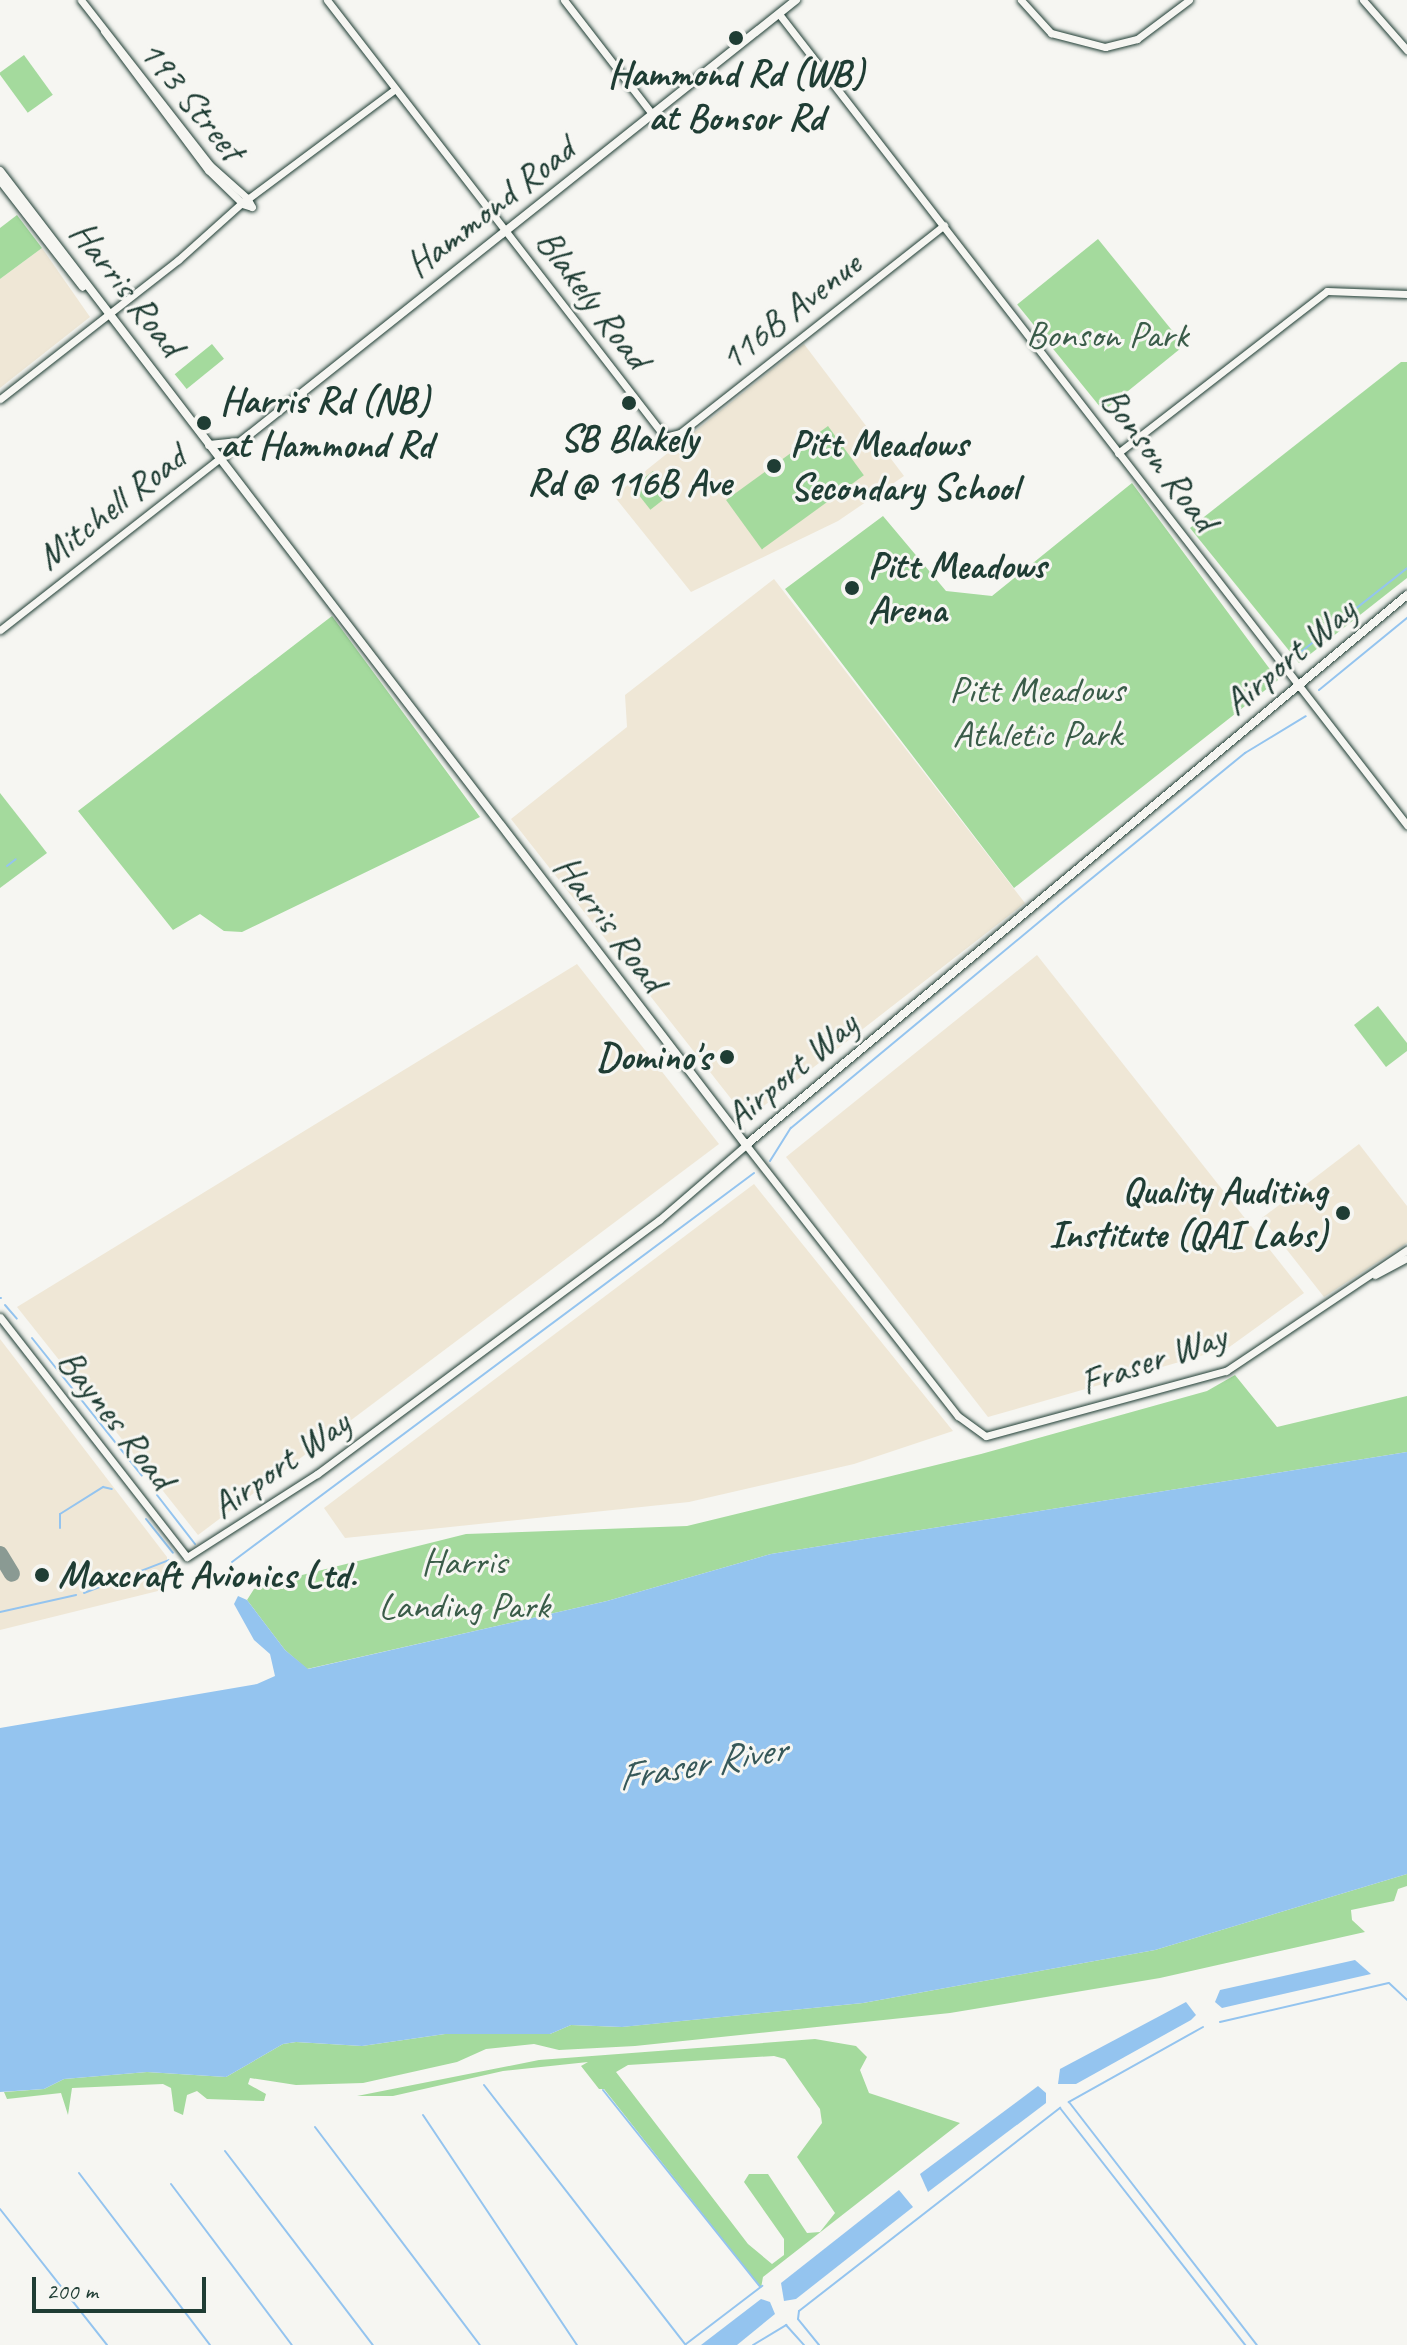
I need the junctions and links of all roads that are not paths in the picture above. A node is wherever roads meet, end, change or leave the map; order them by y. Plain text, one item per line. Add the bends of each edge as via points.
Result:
1 (81, 0) edge
2 (327, 0) edge
3 (564, 0) edge
4 (796, 0) edge
5 (1021, 0) edge
6 (1189, 0) edge
7 (1363, 0) edge
8 (779, 14) junction
9 (1407, 50) edge
10 (395, 89) junction
11 (653, 115) junction
12 (0, 171) edge
13 (0, 180) edge
14 (247, 203) junction
15 (944, 225) junction
16 (505, 230) junction
17 (1407, 294) edge
18 (108, 314) junction
19 (0, 399) edge
20 (670, 438) joint
21 (244, 439) junction
22 (208, 443) junction
23 (1118, 453) junction
24 (220, 458) junction
25 (1407, 595) edge
26 (0, 630) edge
27 (1297, 685) junction
28 (1407, 825) edge
29 (746, 1145) junction
30 (1407, 1250) edge
31 (1407, 1258) edge
32 (1375, 1275) junction
33 (0, 1317) edge
34 (976, 1432) joint
35 (187, 1557) joint

1 - 14 street, 193 Street via 208,170
2 - 10 street, Blakely Road
3 - 11 street
4 - 8 main road, Hammond Road
5 - 6 street via 1051,33 1105,47 1137,39
7 - 9 street
8 - 11 main road, Hammond Road
8 - 15 street, Bonson Road
10 - 14 street
10 - 16 street, Blakely Road
11 - 16 main road, Hammond Road
12 - 18 main road, Harris Road
13 - 18 main road, Harris Road
14 - 18 street
15 - 20 street, 116B Avenue
15 - 23 street, Bonson Road
16 - 20 street, Blakely Road via 659,433
16 - 21 main road, Hammond Road
17 - 23 street via 1327,291
18 - 19 street
18 - 22 main road, Harris Road
21 - 22 main road
21 - 24 main road, Hammond Road
22 - 24 main road, Harris Road
23 - 27 street, Bonson Road
24 - 26 street, Mitchell Road
24 - 29 main road, Harris Road
25 - 27 main road, Airport Way
27 - 28 street, Bonson Road
27 - 29 main road, Airport Way
29 - 34 street, Harris Road via 958,1416
29 - 35 street, Airport Way via 659,1220 317,1474
30 - 32 street, Fraser Way
31 - 32 street, Fraser Way
32 - 34 street, Fraser Way via 1217,1375 1020,1430 986,1436
33 - 35 street, Baynes Road

